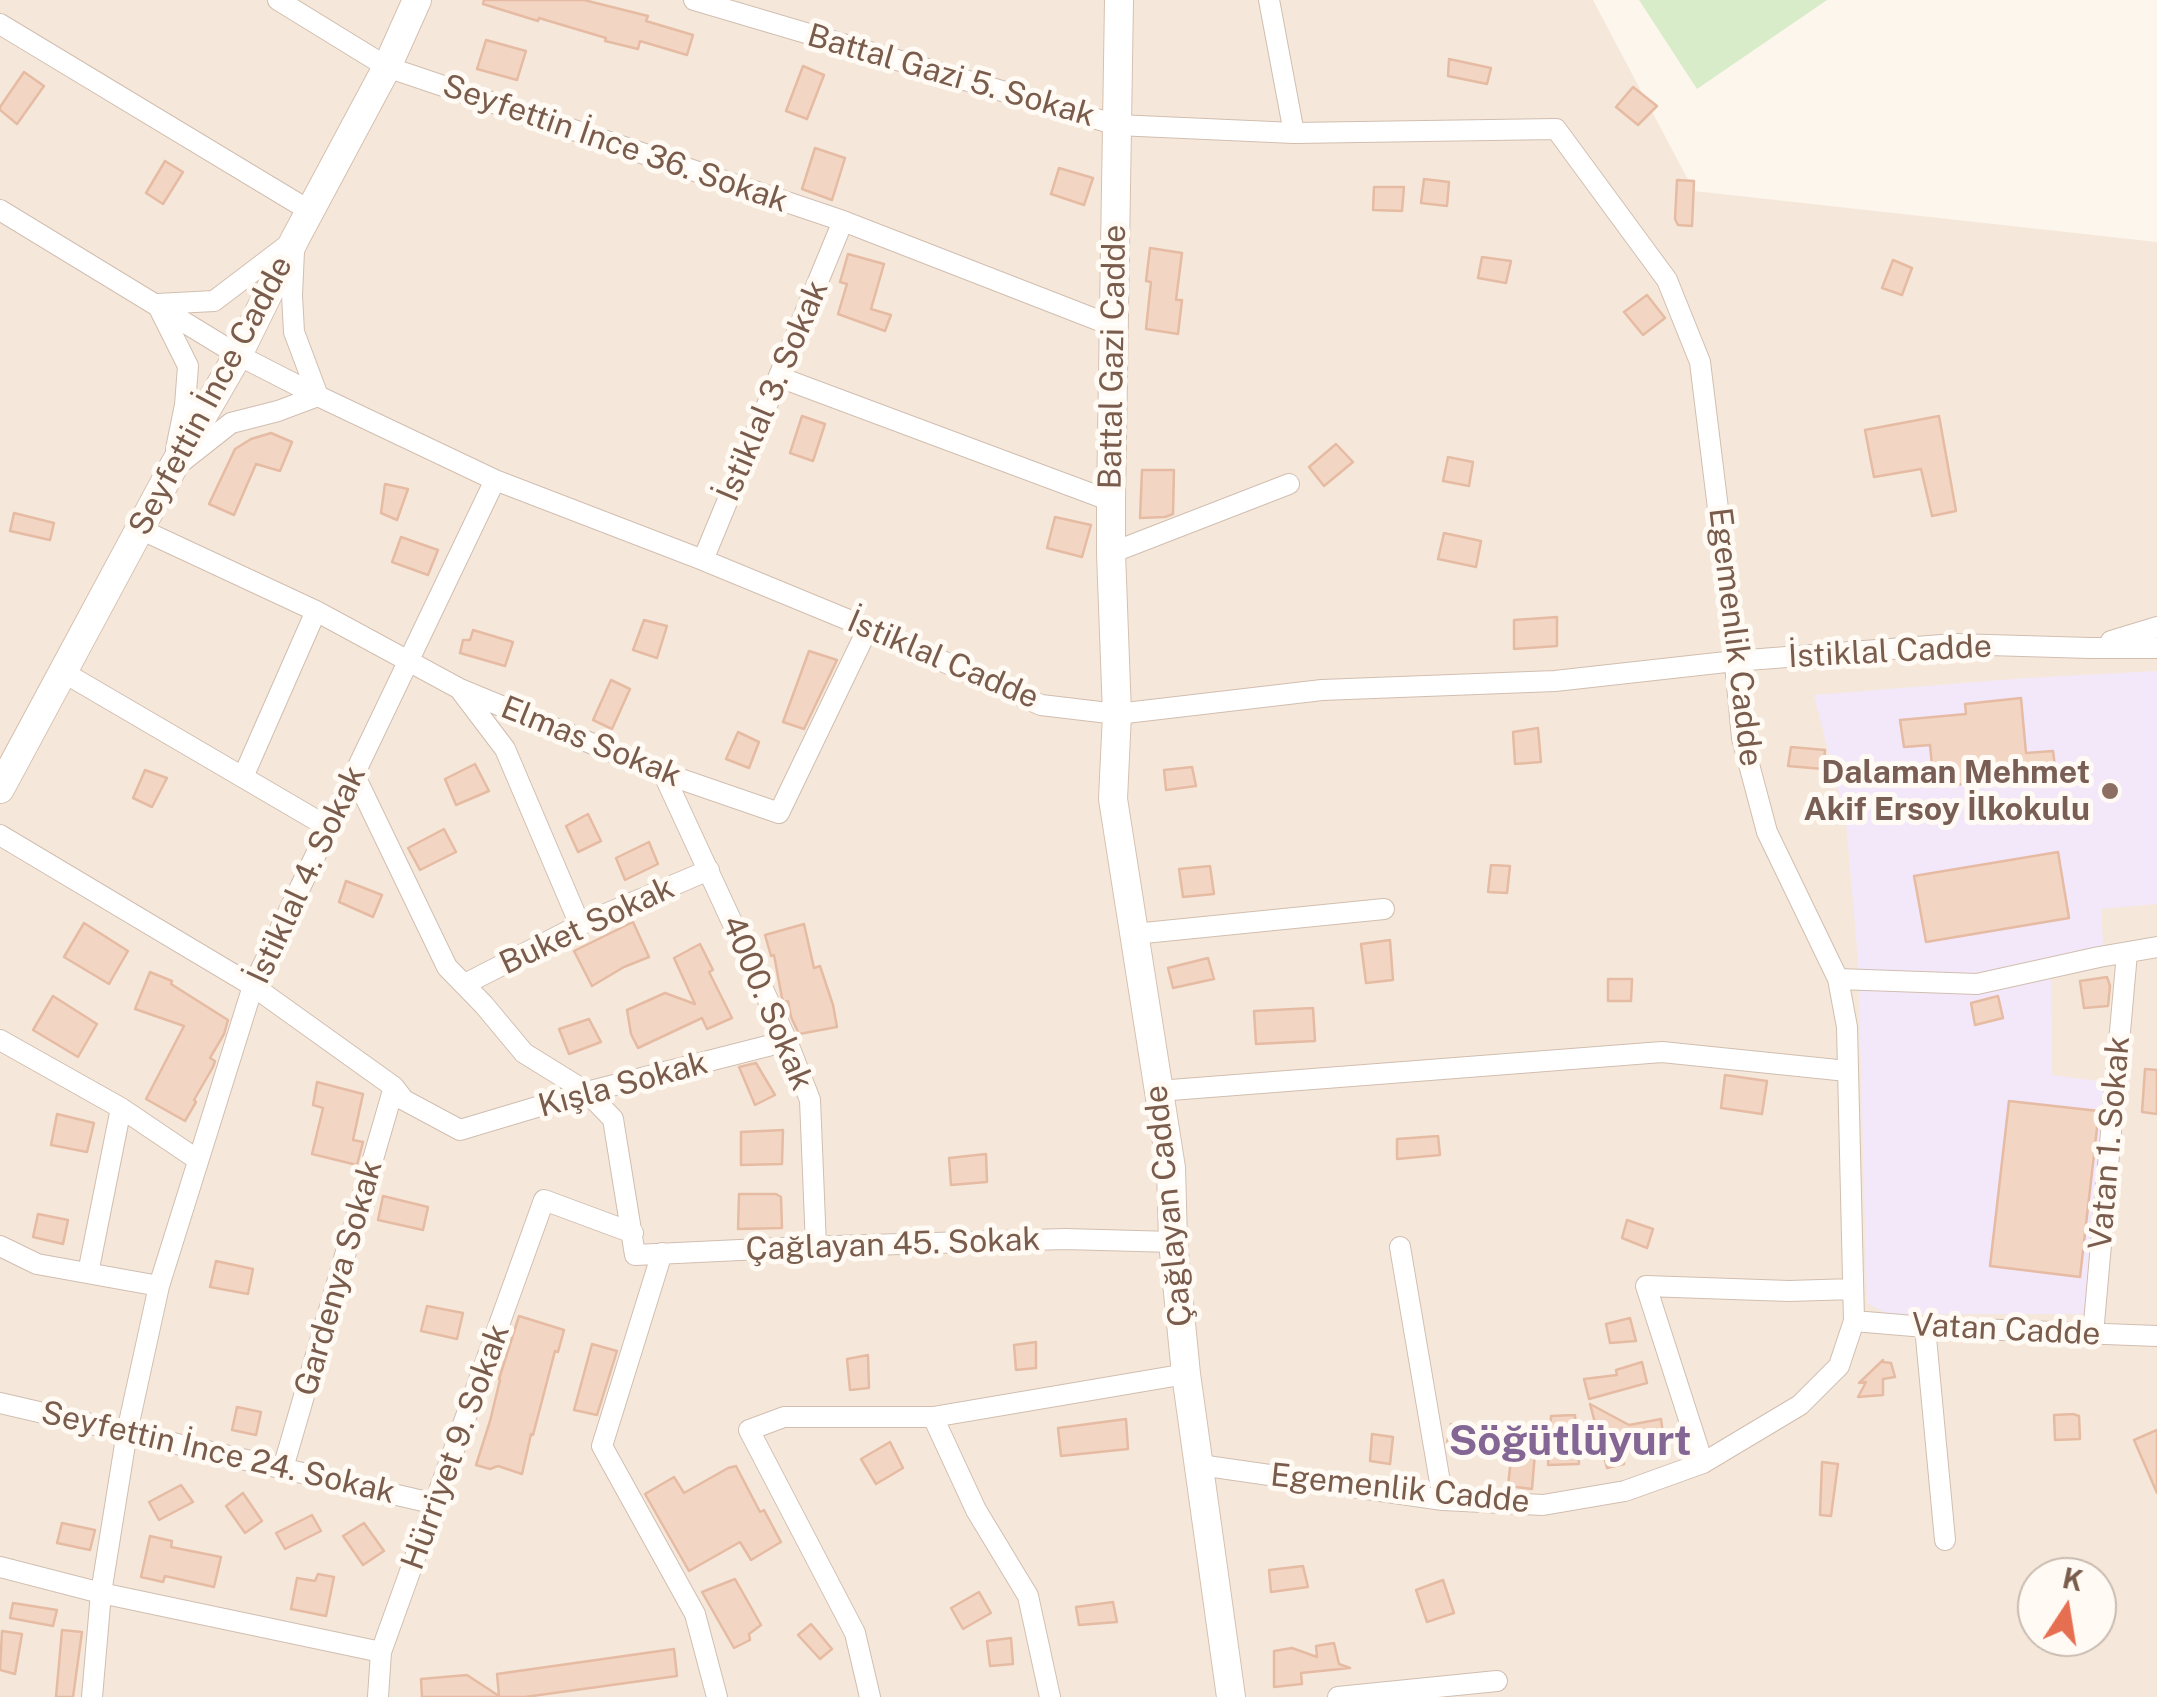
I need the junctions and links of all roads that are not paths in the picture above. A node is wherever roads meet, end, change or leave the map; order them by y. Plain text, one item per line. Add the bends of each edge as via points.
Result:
1 (278, 0) edge
2 (417, 0) edge
3 (694, 0) edge
4 (1120, 0) edge
5 (1269, 0) edge
6 (0, 24) edge
7 (387, 67) junction
8 (1117, 125) junction
9 (1294, 132) junction
10 (0, 210) edge
11 (310, 211) junction
12 (843, 222) junction
13 (295, 240) junction
14 (157, 304) junction
15 (1113, 326) junction
16 (238, 355) junction
17 (779, 377) junction
18 (318, 396) junction
19 (172, 468) junction
20 (495, 480) junction
21 (1289, 484) dead end
22 (1112, 501) junction
23 (140, 529) junction
24 (1111, 552) junction
25 (703, 560) junction
26 (316, 610) junction
27 (2157, 627) edge
28 (868, 628) junction
29 (2090, 648) junction
30 (2157, 648) edge
31 (408, 661) junction
32 (1735, 661) junction
33 (62, 672) junction
34 (460, 689) junction
35 (1117, 714) junction
36 (663, 773) junction
37 (354, 774) junction
38 (244, 777) junction
39 (0, 789) edge
40 (328, 827) junction
41 (0, 835) edge
42 (709, 870) junction
43 (1384, 909) dead end
44 (580, 925) junction
45 (1134, 934) junction
46 (2157, 947) edge
47 (2126, 953) junction
48 (1838, 979) junction
49 (465, 984) junction
50 (253, 986) junction
51 (0, 1040) edge
52 (787, 1041) junction
53 (1846, 1071) junction
54 (394, 1087) junction
55 (1158, 1091) junction
56 (587, 1092) junction
57 (121, 1108) junction
58 (198, 1160) junction
59 (633, 1233) junction
60 (1173, 1242) junction
61 (0, 1246) edge
62 (816, 1246) junction
63 (1400, 1247) dead end
64 (662, 1254) junction
65 (88, 1273) junction
66 (158, 1286) junction
67 (1854, 1289) junction
68 (1854, 1322) junction
69 (1925, 1327) junction
70 (2094, 1334) junction
71 (2157, 1336) edge
72 (1186, 1374) junction
73 (0, 1403) edge
74 (933, 1417) junction
75 (127, 1432) junction
76 (1702, 1464) junction
77 (1200, 1465) junction
78 (282, 1468) junction
79 (1443, 1500) junction
80 (436, 1504) junction
81 (1945, 1540) dead end
82 (0, 1567) edge
83 (101, 1593) junction
84 (381, 1652) junction
85 (1497, 1681) dead end
86 (92, 1697) edge
87 (378, 1697) edge
88 (716, 1697) edge
89 (870, 1697) edge
90 (1050, 1697) edge
91 (1231, 1697) edge
92 (1338, 1697) edge

1 - 7 street, Seyfettin İnce 36. Sokak
2 - 7 street, Seyfettin İnce Cadde
3 - 8 street, Battal Gazi 5. Sokak
4 - 8 street, Battal Gazi Cadde
5 - 9 street
6 - 11 street
7 - 11 street, Seyfettin İnce Cadde
7 - 12 street, Seyfettin İnce 36. Sokak
8 - 9 street, Battal Gazi 5. Sokak
8 - 15 street, Battal Gazi Cadde
9 - 32 street, Egemenlik Cadde via 1556,128 1667,280 1700,362
10 - 14 street, İstiklal Cadde
11 - 13 street, Seyfettin İnce Cadde
12 - 15 street, Seyfettin İnce 36. Sokak
12 - 17 street, İstiklal 3. Sokak
13 - 14 street via 214,302
13 - 16 street, Seyfettin İnce Cadde
13 - 18 street via 294,332
14 - 16 street, İstiklal Cadde
14 - 19 street via 188,366
15 - 22 street, Battal Gazi Cadde
16 - 18 street, İstiklal Cadde
16 - 19 street, Seyfettin İnce Cadde
17 - 22 street
17 - 25 street, İstiklal 3. Sokak
18 - 19 street via 231,424
18 - 20 street, İstiklal Cadde
19 - 23 street, Seyfettin İnce Cadde
20 - 25 street, İstiklal Cadde
20 - 31 street, İstiklal 4. Sokak
21 - 24 street
22 - 24 street, Battal Gazi Cadde
23 - 26 street, Elmas Sokak
23 - 33 street, Seyfettin İnce Cadde
24 - 35 street, Battal Gazi Cadde
25 - 28 street, İstiklal Cadde
26 - 31 street, Elmas Sokak
26 - 38 street
27 - 29 street
28 - 35 street, İstiklal Cadde via 1041,705
28 - 36 street, Elmas Sokak via 779,813
29 - 30 street, İstiklal Cadde
29 - 32 street, İstiklal Cadde via 1955,644
31 - 34 street, Elmas Sokak
31 - 37 street, İstiklal 4. Sokak
32 - 35 street, İstiklal Cadde via 1555,681 1322,690
32 - 48 street, Egemenlik Cadde via 1742,738 1767,832
33 - 38 street
33 - 39 street, Seyfettin İnce Cadde
34 - 36 street, Elmas Sokak
34 - 44 street via 506,750
35 - 45 street, Çağlayan Cadde via 1113,800
36 - 42 street, 4000. Sokak
37 - 40 street, İstiklal 4. Sokak
37 - 49 street via 447,967
38 - 40 street
40 - 50 street, İstiklal 4. Sokak
41 - 50 street
42 - 44 street, Buket Sokak
42 - 52 street, 4000. Sokak
43 - 45 street
44 - 49 street, Buket Sokak
45 - 55 street, Çağlayan Cadde
46 - 47 street
47 - 48 street via 1977,984
47 - 70 street, Vatan 1. Sokak
48 - 53 street, Egemenlik Cadde
49 - 56 street via 524,1053
50 - 54 street
50 - 58 street, İstiklal 4. Sokak
51 - 57 street
52 - 56 street, Kışla Sokak
52 - 62 street, 4000. Sokak via 810,1100
53 - 55 street via 1662,1052
53 - 67 street, Egemenlik Cadde
54 - 56 street, Kışla Sokak via 404,1100 460,1130
54 - 78 street, Gardenya Sokak
55 - 60 street, Çağlayan Cadde via 1172,1168
56 - 59 street via 613,1118
57 - 58 street
57 - 65 street
58 - 66 street, İstiklal 4. Sokak
59 - 64 street via 635,1255
59 - 80 street, Hürriyet 9. Sokak via 544,1200
60 - 62 street, Çağlayan 45. Sokak
60 - 72 street, Çağlayan Cadde
61 - 65 street via 37,1264
62 - 64 street, Çağlayan 45. Sokak
63 - 79 street
64 - 88 street via 602,1446 695,1614
65 - 66 street
66 - 75 street, İstiklal 4. Sokak
67 - 68 street, Egemenlik Cadde
67 - 76 street via 1646,1286
68 - 69 street, Vatan Cadde
68 - 76 street, Egemenlik Cadde via 1839,1366 1800,1405
69 - 70 street, Vatan Cadde
69 - 81 street
70 - 71 street, Vatan Cadde
72 - 74 street
72 - 77 street, Çağlayan Cadde
73 - 75 street, Seyfettin İnce 24. Sokak
74 - 89 street via 784,1417 749,1430 856,1633
74 - 90 street via 976,1510 1028,1596
75 - 78 street, Seyfettin İnce 24. Sokak
75 - 83 street, İstiklal 4. Sokak
76 - 79 street, Egemenlik Cadde via 1625,1491 1543,1505
77 - 79 street, Egemenlik Cadde
77 - 91 street, Çağlayan Cadde
78 - 80 street, Seyfettin İnce 24. Sokak
80 - 84 street, Hürriyet 9. Sokak
82 - 83 street
83 - 84 street
83 - 86 street, İstiklal 4. Sokak
84 - 87 street, Hürriyet 9. Sokak
85 - 92 street

